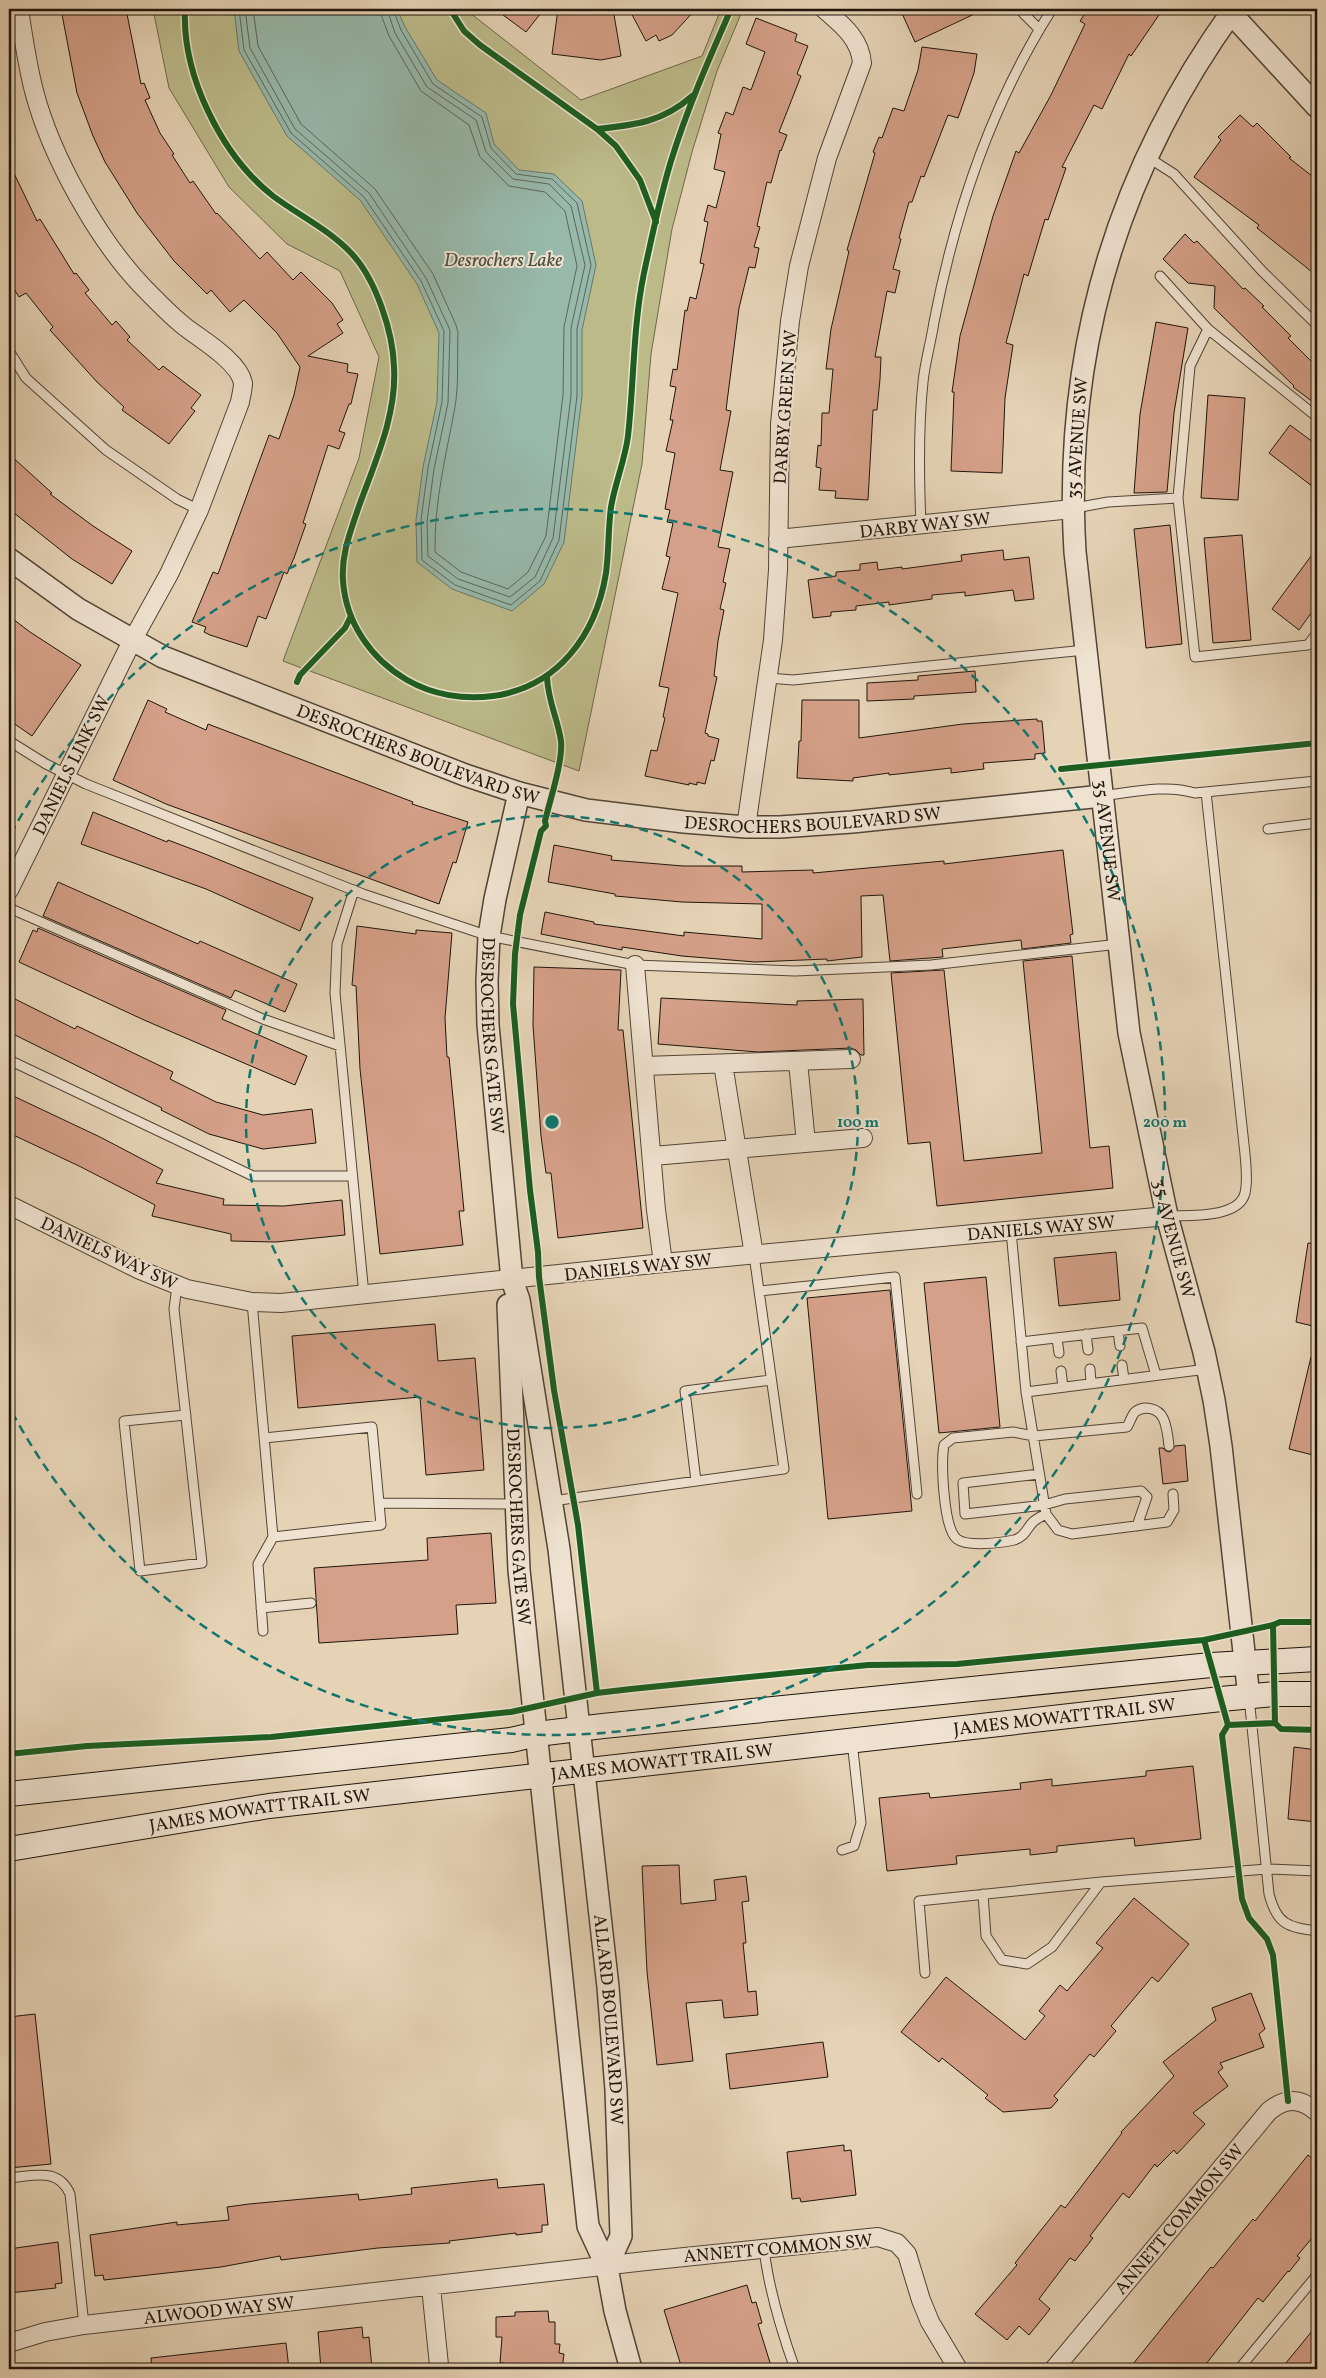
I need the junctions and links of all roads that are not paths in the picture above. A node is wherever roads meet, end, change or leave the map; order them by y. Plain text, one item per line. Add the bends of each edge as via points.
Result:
1 (19, 9) edge
2 (824, 9) edge
3 (1019, 9) edge
4 (1052, 9) edge
5 (1231, 10) edge
6 (1039, 29) junction
7 (1317, 107) edge
8 (1146, 156) junction
9 (1160, 276) dead end
10 (1317, 325) edge
11 (1208, 329) junction
12 (9, 351) edge
13 (1317, 417) edge
14 (1178, 498) junction
15 (1072, 509) junction
16 (199, 510) junction
17 (921, 526) junction
18 (778, 539) junction
19 (9, 558) edge
20 (1317, 633) edge
21 (132, 641) junction
22 (1086, 650) junction
23 (769, 678) junction
24 (9, 741) edge
25 (66, 774) junction
26 (1317, 781) edge
27 (1206, 792) junction
28 (519, 793) junction
29 (1102, 796) junction
30 (1317, 823) edge
31 (746, 827) junction
32 (1268, 829) dead end
33 (9, 890) edge
34 (354, 890) junction
35 (9, 908) edge
36 (489, 936) junction
37 (1119, 944) junction
38 (635, 965) junction
39 (340, 1046) junction
40 (851, 1059) dead end
41 (9, 1060) edge
42 (798, 1062) junction
43 (723, 1064) junction
44 (644, 1066) junction
45 (863, 1138) dead end
46 (806, 1143) junction
47 (736, 1149) junction
48 (653, 1156) junction
49 (352, 1176) junction
50 (9, 1205) edge
51 (1167, 1216) junction
52 (1011, 1231) junction
53 (754, 1255) junction
54 (663, 1263) junction
55 (512, 1280) junction
56 (177, 1286) junction
57 (759, 1291) junction
58 (364, 1295) junction
59 (252, 1302) junction
60 (1118, 1330) junction
61 (1086, 1334) junction
62 (1057, 1338) junction
63 (1022, 1342) junction
64 (1120, 1346) dead end
65 (1088, 1350) dead end
66 (1059, 1353) dead end
67 (1122, 1365) dead end
68 (1090, 1369) dead end
69 (1208, 1369) junction
70 (1061, 1371) dead end
71 (1156, 1375) junction
72 (1124, 1379) junction
73 (771, 1380) junction
74 (1091, 1383) junction
75 (1063, 1387) junction
76 (1026, 1392) junction
77 (186, 1415) junction
78 (1034, 1436) junction
79 (264, 1438) junction
80 (1168, 1446) dead end
81 (1039, 1474) junction
82 (696, 1482) junction
83 (917, 1494) dead end
84 (1173, 1494) dead end
85 (552, 1501) junction
86 (379, 1503) junction
87 (516, 1504) junction
88 (1045, 1510) junction
89 (1137, 1526) junction
90 (273, 1537) junction
91 (311, 1603) dead end
92 (261, 1608) junction
93 (263, 1631) dead end
94 (1317, 1659) edge
95 (1246, 1662) junction
96 (1317, 1694) edge
97 (1250, 1696) junction
98 (579, 1728) junction
99 (537, 1734) junction
100 (852, 1740) junction
101 (584, 1770) junction
102 (541, 1775) junction
103 (9, 1794) edge
104 (9, 1849) edge
105 (842, 1850) dead end
106 (1267, 1869) junction
107 (1317, 1871) edge
108 (1100, 1882) junction
109 (984, 1894) junction
110 (1317, 1931) edge
111 (925, 1972) dead end
112 (1317, 2112) edge
113 (9, 2178) edge
114 (764, 2249) junction
115 (607, 2267) junction
116 (1317, 2275) edge
117 (431, 2287) junction
118 (84, 2326) junction
119 (9, 2343) edge
120 (439, 2365) dead end
121 (630, 2369) edge
122 (795, 2369) edge
123 (958, 2369) edge
124 (1054, 2369) edge
125 (1239, 2369) edge

1 - 16 street, DANIELS LINK SW via 24,48 44,123 82,203 144,287 182,325 223,356 237,370 243,384 240,402
2 - 18 street, DARBY GREEN SW via 848,31 861,53 862,63 827,158 799,266 784,371
3 - 6 lane
4 - 6 lane
5 - 7 street
5 - 8 street, 35 AVENUE SW via 1194,67
6 - 17 lane via 1007,91 975,169 942,283 923,381
8 - 10 lane via 1174,174 1262,271
8 - 15 street, 35 AVENUE SW via 1123,212 1088,336 1074,440
9 - 11 lane
11 - 13 lane
11 - 14 lane via 1190,366
12 - 16 lane via 26,378 106,450 177,499
14 - 15 lane via 1108,502
14 - 20 lane via 1195,657 1308,645
15 - 17 street, DARBY WAY SW
15 - 22 street, 35 AVENUE SW
16 - 21 street, DANIELS LINK SW
17 - 18 street, DARBY WAY SW
18 - 23 street, DARBY GREEN SW
19 - 21 street, DESROCHERS BOULEVARD SW via 78,609
21 - 25 street, DANIELS LINK SW
21 - 28 street, DESROCHERS BOULEVARD SW via 215,678
22 - 23 lane via 792,680
22 - 29 street, 35 AVENUE SW
23 - 31 street, DARBY GREEN SW
24 - 25 lane
25 - 33 street, DANIELS LINK SW
25 - 34 lane
26 - 27 lane
27 - 29 lane via 1161,789
27 - 51 lane via 1247,1184 1242,1201 1228,1212
28 - 31 street, DESROCHERS BOULEVARD SW via 586,810
28 - 36 street, DESROCHERS GATE SW
29 - 31 street, DESROCHERS BOULEVARD SW via 852,822
29 - 37 street, 35 AVENUE SW
30 - 32 lane
34 - 36 lane
34 - 39 lane via 337,944 335,993
35 - 39 lane via 263,1019
36 - 38 lane
36 - 55 street, DESROCHERS GATE SW via 488,1025
37 - 38 lane via 931,965 805,971
37 - 51 street, 35 AVENUE SW via 1129,1033
38 - 44 street
39 - 49 lane
40 - 42 street
41 - 49 lane via 253,1176
42 - 43 street
42 - 46 street
43 - 44 street
43 - 47 street
44 - 48 street
45 - 46 street
46 - 47 street
47 - 48 street
47 - 53 street
48 - 54 street
49 - 58 lane
50 - 56 street, DANIELS WAY SW
51 - 52 street, DANIELS WAY SW
51 - 69 street, 35 AVENUE SW
52 - 53 street, DANIELS WAY SW
52 - 63 lane
53 - 54 street, DANIELS WAY SW
53 - 57 lane
54 - 55 street, DANIELS WAY SW
55 - 58 street, DANIELS WAY SW
55 - 85 street, DESROCHERS GATE SW via 519,1300
55 - 87 street, DESROCHERS GATE SW via 508,1301
56 - 59 street, DANIELS WAY SW
56 - 77 lane via 174,1309
57 - 73 lane
57 - 83 lane via 895,1277
58 - 59 street, DANIELS WAY SW via 300,1302
59 - 79 lane
60 - 61 lane
60 - 64 lane
60 - 71 lane via 1142,1328
61 - 62 lane
61 - 65 lane
62 - 63 lane
62 - 66 lane
63 - 76 lane
67 - 72 lane
68 - 74 lane
69 - 71 lane
69 - 95 street, 35 AVENUE SW via 1221,1446
70 - 75 lane
71 - 72 lane
72 - 74 lane
73 - 82 lane via 685,1392
73 - 82 lane via 784,1469
74 - 75 lane
75 - 76 lane
76 - 78 lane
77 - 77 lane via 202,1563 140,1571 124,1422
78 - 80 lane via 1128,1426 1135,1413 1145,1408 1154,1409 1162,1416 1167,1428
78 - 81 lane
78 - 88 lane via 1013,1432 953,1438 944,1445 942,1457 949,1527 957,1539 968,1543 1014,1540 1025,1534
79 - 86 lane via 372,1427
79 - 90 lane
81 - 88 lane
81 - 88 lane via 963,1483 965,1514
82 - 85 lane
84 - 89 lane via 1174,1510 1167,1522
85 - 98 street, DESROCHERS GATE SW
86 - 87 lane
86 - 90 lane via 380,1525
87 - 99 street, DESROCHERS GATE SW via 519,1570
88 - 89 lane via 1058,1530 1072,1534
88 - 89 lane via 1065,1499 1141,1491 1146,1497
90 - 92 lane via 258,1564
91 - 92 lane
92 - 93 lane
94 - 95 main road, JAMES MOWATT TRAIL SW
95 - 97 street, 35 AVENUE SW
95 - 98 main road, JAMES MOWATT TRAIL SW
96 - 97 main road, JAMES MOWATT TRAIL SW
97 - 100 main road, JAMES MOWATT TRAIL SW
97 - 106 lane
98 - 99 main road, JAMES MOWATT TRAIL SW
98 - 101 street, DESROCHERS GATE SW
99 - 102 street, DESROCHERS GATE SW
99 - 103 main road, JAMES MOWATT TRAIL SW via 511,1740
100 - 101 main road, JAMES MOWATT TRAIL SW
100 - 105 lane via 861,1823 854,1846
101 - 102 main road, JAMES MOWATT TRAIL SW
101 - 115 street, ALLARD BOULEVARD SW via 616,2090 621,2236
102 - 104 main road, JAMES MOWATT TRAIL SW via 269,1806
102 - 115 street via 588,2226
106 - 107 lane
106 - 108 lane
106 - 110 lane via 1274,1912 1291,1927
108 - 109 lane
108 - 109 lane via 1052,1947 1027,1964 1002,1960 986,1936
109 - 111 lane via 919,1901
112 - 124 street, ANNETT COMMON SW via 1296,2100 1277,2104 1269,2111
113 - 118 lane via 42,2175 57,2177 66,2185 70,2194
114 - 115 street, ANNETT COMMON SW
114 - 122 lane via 766,2273
114 - 123 street, ANNETT COMMON SW via 878,2237 897,2243 907,2254 930,2322
115 - 117 street, ALWOOD WAY SW
115 - 121 street
116 - 125 lane
117 - 118 street, ALWOOD WAY SW
117 - 120 street
118 - 119 street, ALWOOD WAY SW via 45,2332

